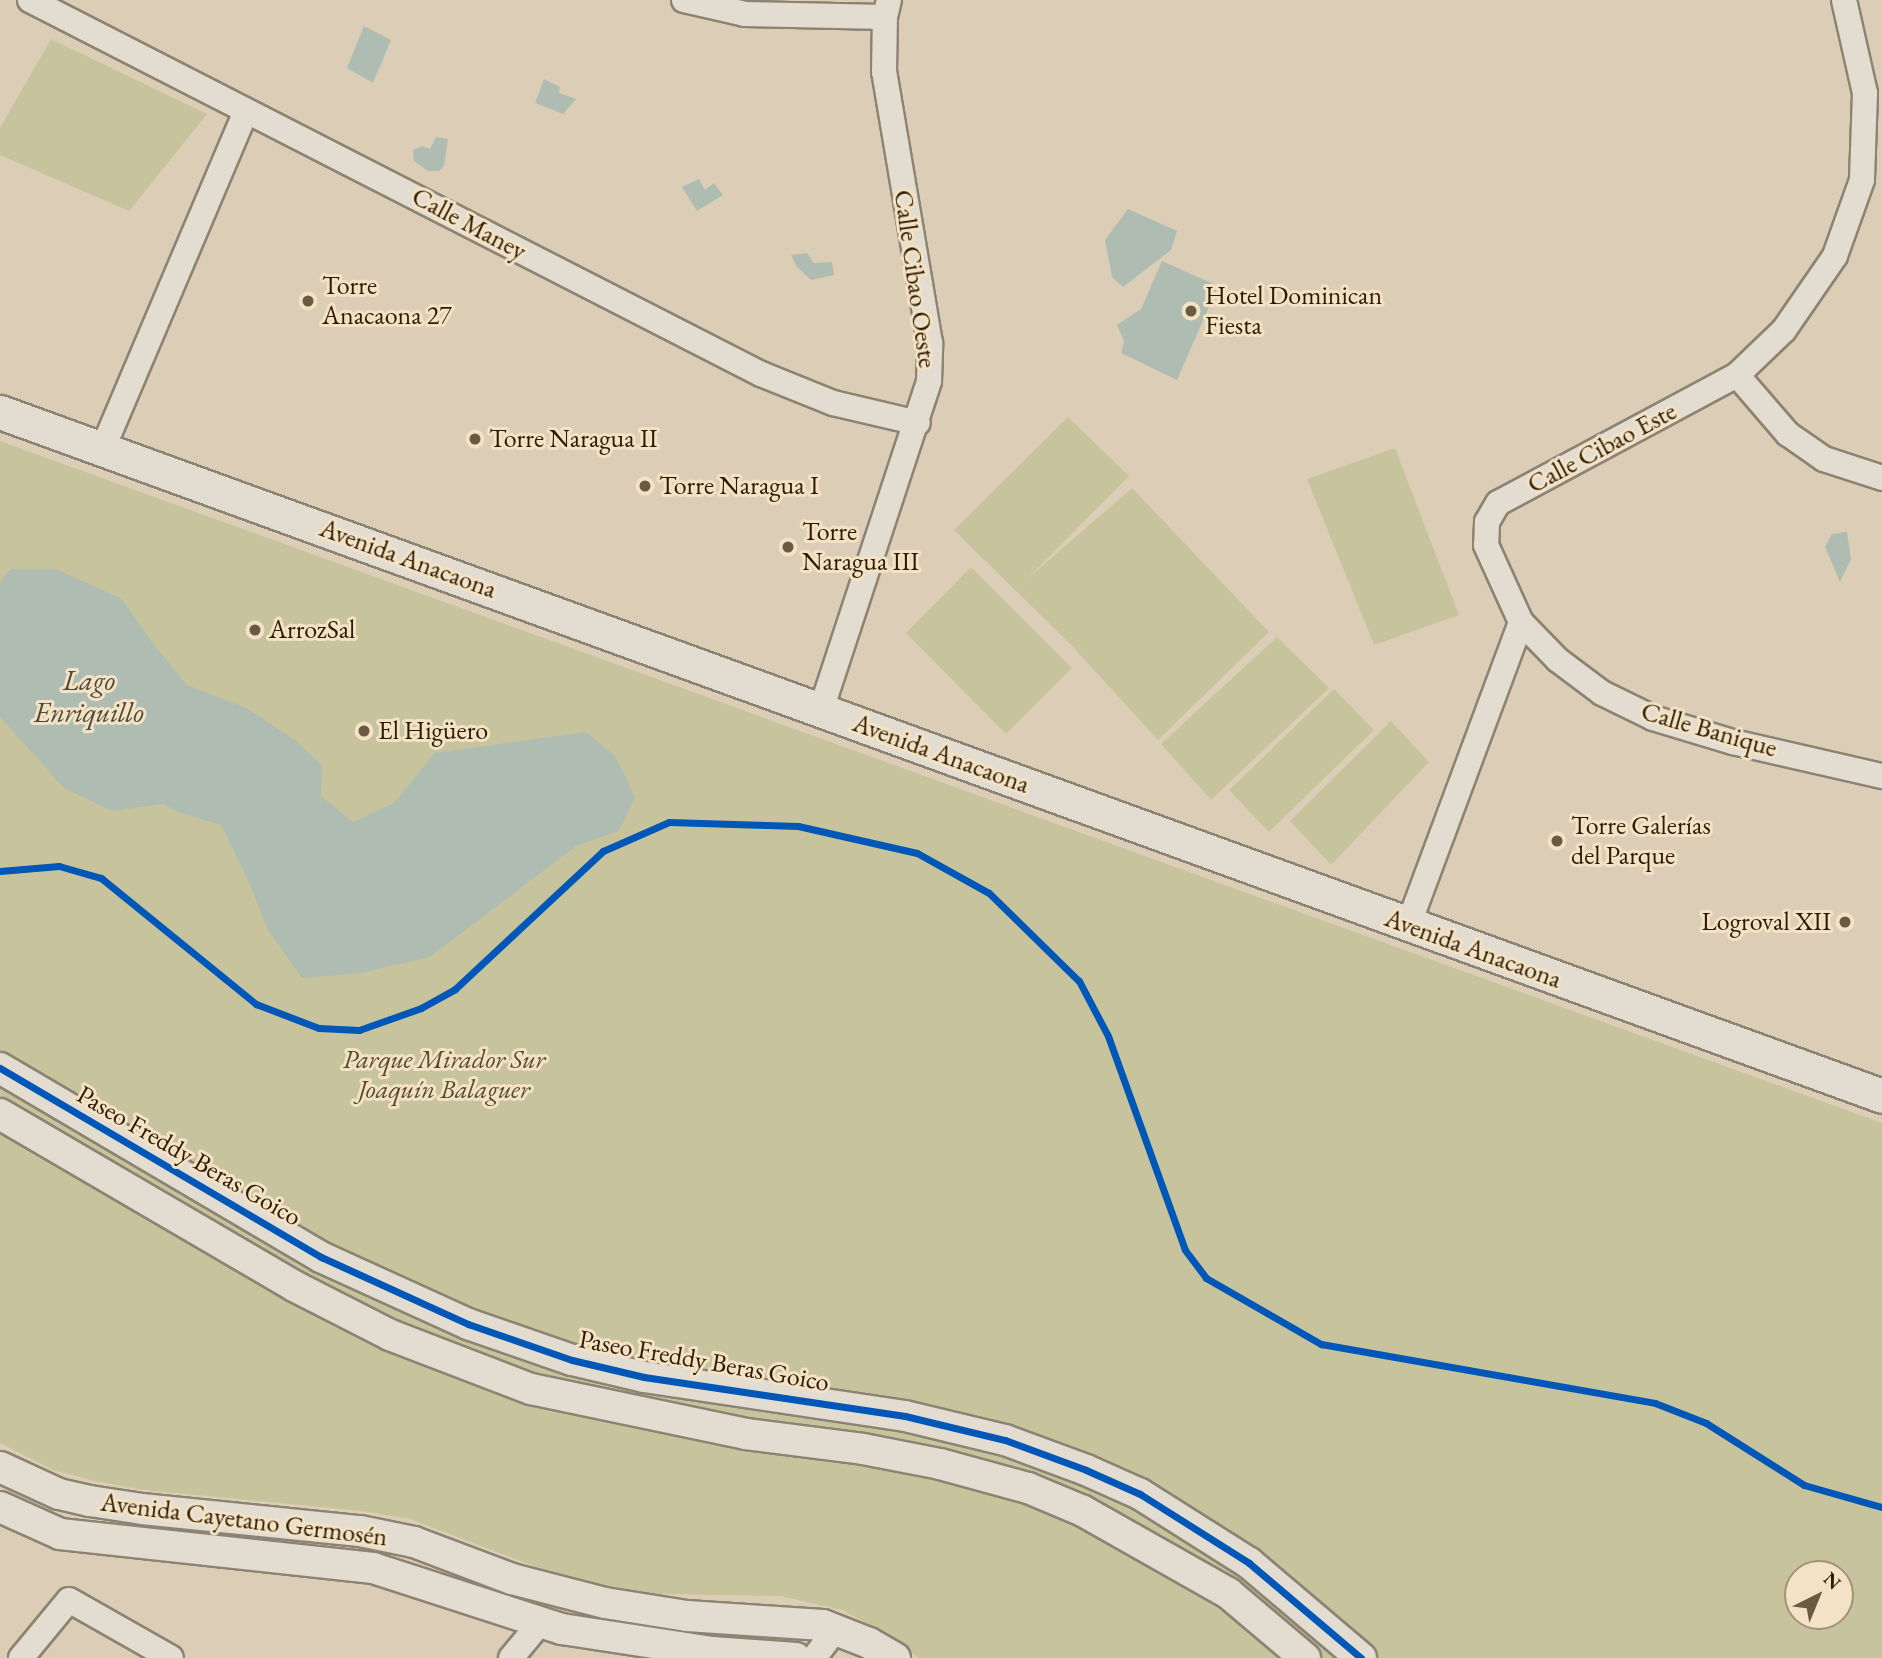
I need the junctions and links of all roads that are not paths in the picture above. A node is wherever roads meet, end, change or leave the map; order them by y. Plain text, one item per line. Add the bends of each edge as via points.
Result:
1 (30, 0) edge
2 (684, 0) edge
3 (1844, 0) edge
4 (887, 9) edge
5 (246, 111) junction
6 (1737, 375) junction
7 (0, 412) edge
8 (918, 423) junction
9 (103, 448) junction
10 (1882, 478) edge
11 (1521, 622) junction
12 (821, 710) junction
13 (1882, 775) edge
14 (1408, 926) junction
15 (0, 1069) edge
16 (1882, 1096) edge
17 (0, 1114) edge
18 (0, 1467) edge
19 (0, 1507) edge
20 (541, 1622) junction
21 (836, 1629) junction
22 (21, 1658) edge
23 (171, 1658) edge
24 (512, 1658) edge
25 (796, 1658) edge
26 (814, 1658) edge
27 (895, 1658) edge
28 (1305, 1658) edge
29 (1361, 1658) edge

1 - 5 street, Calle Maney
2 - 4 street via 745,14
3 - 6 street, Calle Cibao Este via 1865,93 1862,180 1835,256 1784,330
4 - 8 street, Calle Cibao Oeste via 884,72 930,343 929,381
5 - 8 street, Calle Maney via 761,374 833,403
5 - 9 street
6 - 10 street via 1788,434 1824,459
6 - 11 street, Calle Cibao Este via 1498,503 1487,522 1486,545
7 - 9 main road, Avenida Anacaona
8 - 12 street, Calle Cibao Oeste
9 - 12 main road, Avenida Anacaona
11 - 13 street, Calle Banique via 1558,660 1602,693 1653,718 1734,742
11 - 14 street
12 - 14 main road, Avenida Anacaona
14 - 16 main road, Avenida Anacaona
15 - 29 street, Paseo Freddy Beras Goico via 321,1257 468,1324 572,1360 644,1377 905,1416 1005,1440 1086,1470 1140,1494 1249,1563
17 - 28 street via 294,1286 390,1335 543,1392 746,1434 940,1464 1028,1488 1083,1511 1228,1593
18 - 21 street, Avenida Cayetano Germosén via 59,1494 90,1501 360,1531 414,1542 512,1579 605,1603 687,1616 802,1621
19 - 20 street, Avenida Cayetano Germosén via 60,1534 373,1568
20 - 24 street
20 - 25 street, Avenida Cayetano Germosén via 615,1639
21 - 26 street
21 - 27 street, Avenida Cayetano Germosén
22 - 23 street via 69,1600

